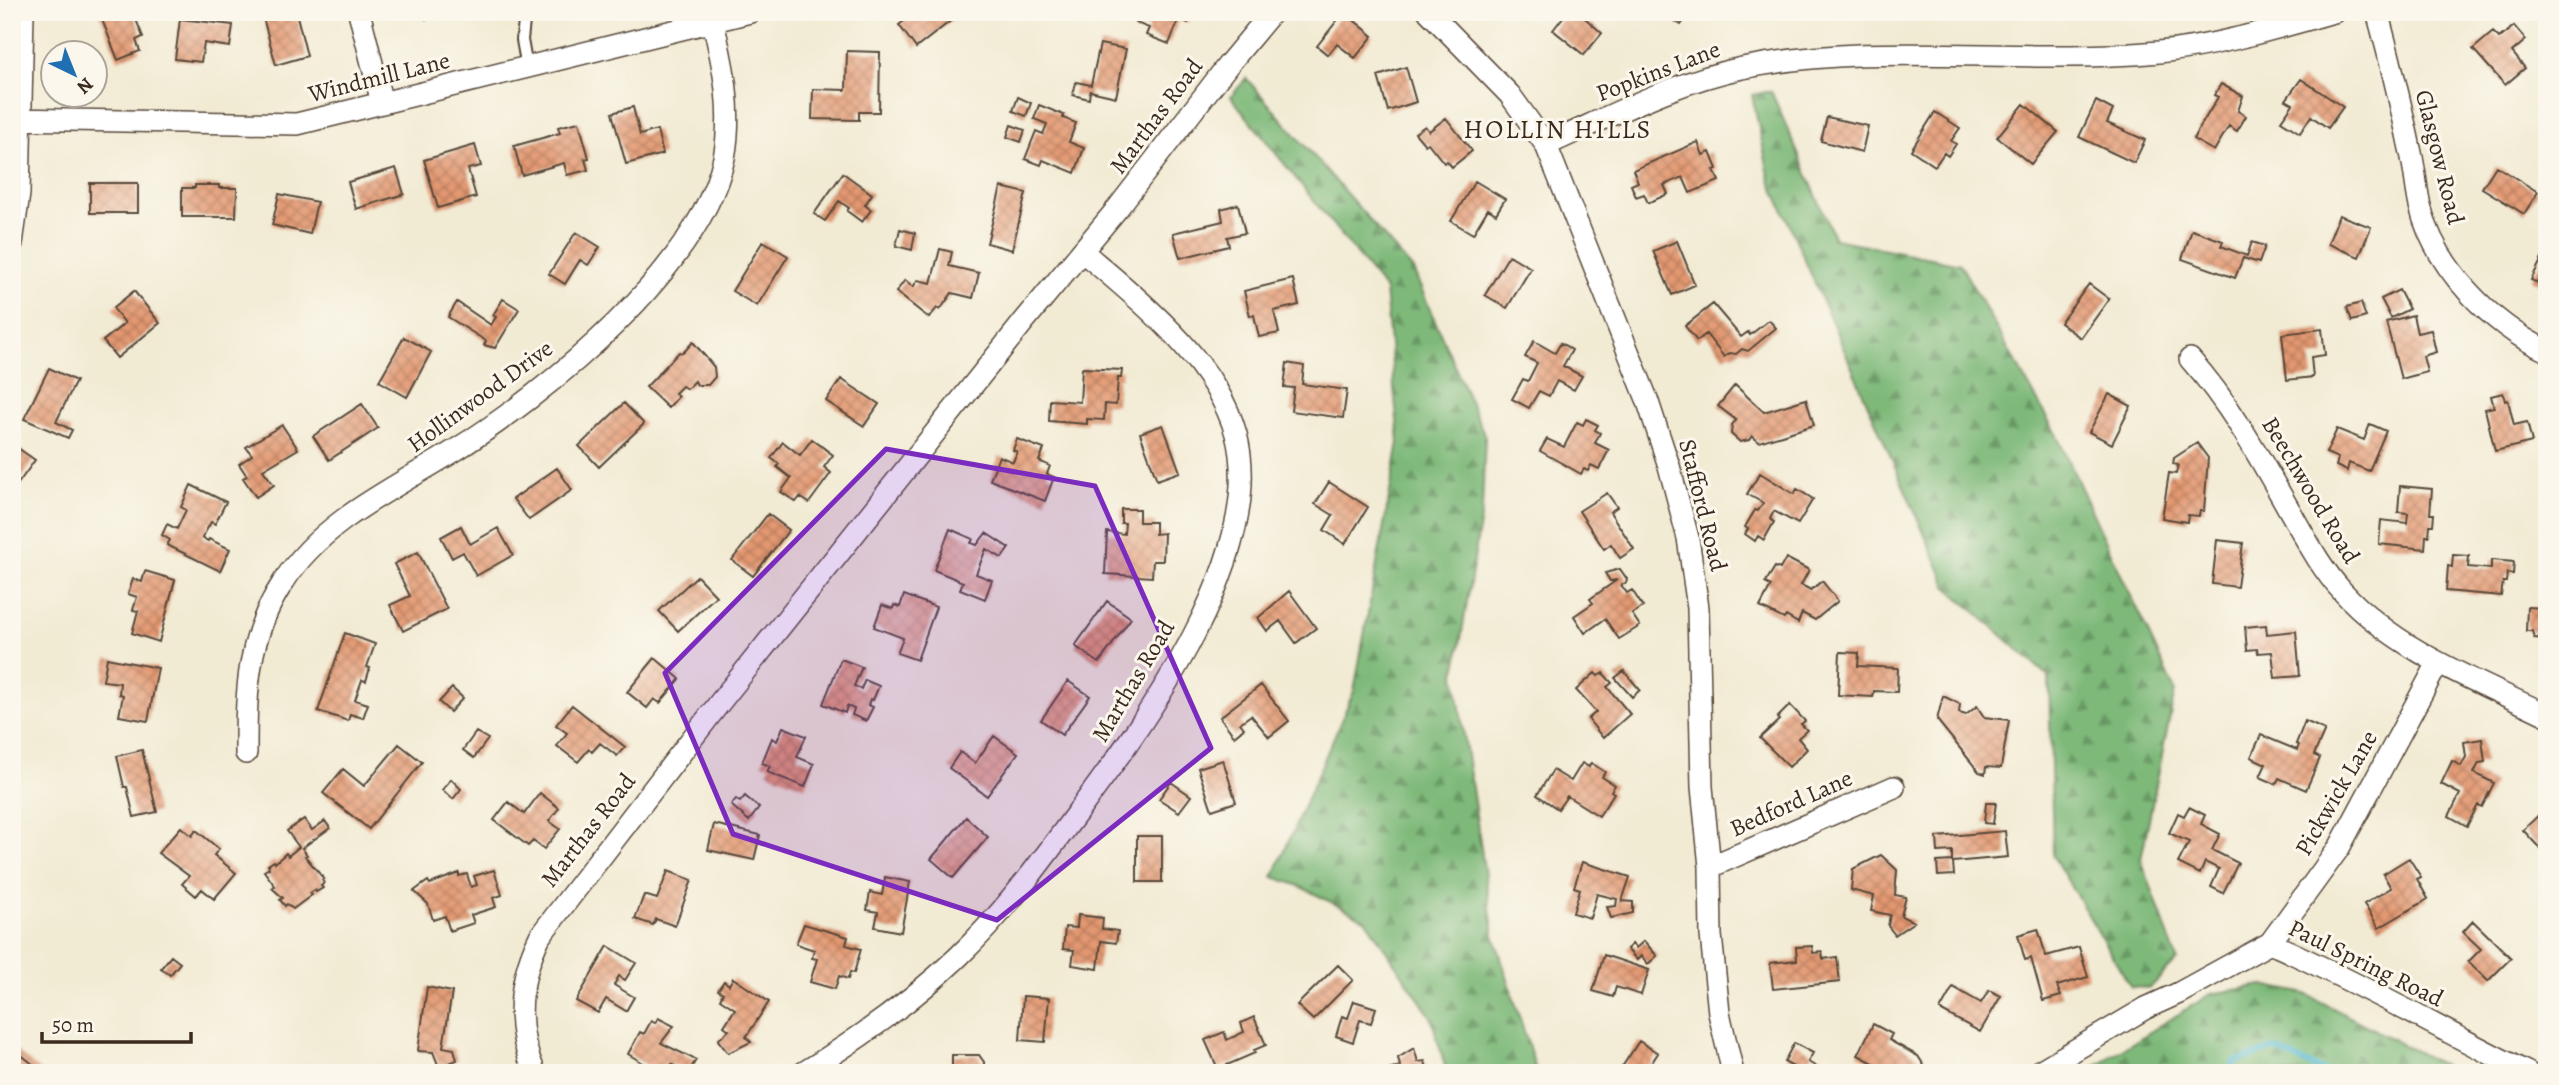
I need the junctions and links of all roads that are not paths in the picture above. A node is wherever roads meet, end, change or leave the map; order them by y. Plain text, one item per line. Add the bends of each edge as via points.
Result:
1 (23, 12) edge
2 (359, 12) edge
3 (525, 12) edge
4 (750, 12) edge
5 (1272, 12) edge
6 (1429, 12) edge
7 (2334, 12) edge
8 (2377, 12) edge
9 (713, 22) junction
10 (527, 68) junction
11 (382, 103) junction
12 (16, 119) edge
13 (1546, 145) junction
14 (12, 243) edge
15 (1082, 251) junction
16 (2547, 351) edge
17 (2189, 359) dead end
18 (2438, 663) junction
19 (2547, 715) edge
20 (246, 753) dead end
21 (1894, 787) dead end
22 (1710, 867) junction
23 (2270, 943) junction
24 (535, 1073) edge
25 (803, 1073) edge
26 (1733, 1073) edge
27 (2036, 1073) edge
28 (2528, 1073) edge

1 - 12 street
2 - 11 street
3 - 10 lane via 522,40
4 - 9 street, Windmill Lane
5 - 15 street, Marthas Road
6 - 13 street, Stafford Road via 1510,95
7 - 13 street, Popkins Lane via 2230,40 2158,52 1873,54 1744,68 1663,93
8 - 16 street, Glasgow Road via 2420,206 2437,248 2470,293 2500,323
9 - 10 street, Windmill Lane
9 - 20 street, Hollinwood Drive via 727,88 727,133 717,181 696,227 636,300 554,379 476,438 342,520 301,558 272,601 254,646 246,702
10 - 11 street, Windmill Lane
11 - 12 street, Windmill Lane via 279,126
12 - 14 street via 19,194
13 - 22 street, Stafford Road via 1647,399 1688,538 1698,608 1702,787
15 - 24 street, Marthas Road via 721,701 540,936 529,959 520,1013
15 - 25 street, Marthas Road via 1197,359 1221,395 1237,437 1241,482 1236,526 1224,565 1204,613 1147,715 1021,890 928,984
17 - 18 street, Beechwood Road via 2235,415 2315,555 2341,590 2379,626
18 - 19 street, Beechwood Road
18 - 23 street, Pickwick Lane via 2339,848
21 - 22 street, Bedford Lane
22 - 26 street, Stafford Road via 1719,1013
23 - 27 street, Paul Spring Road via 2146,1007
23 - 28 street, Paul Spring Road

